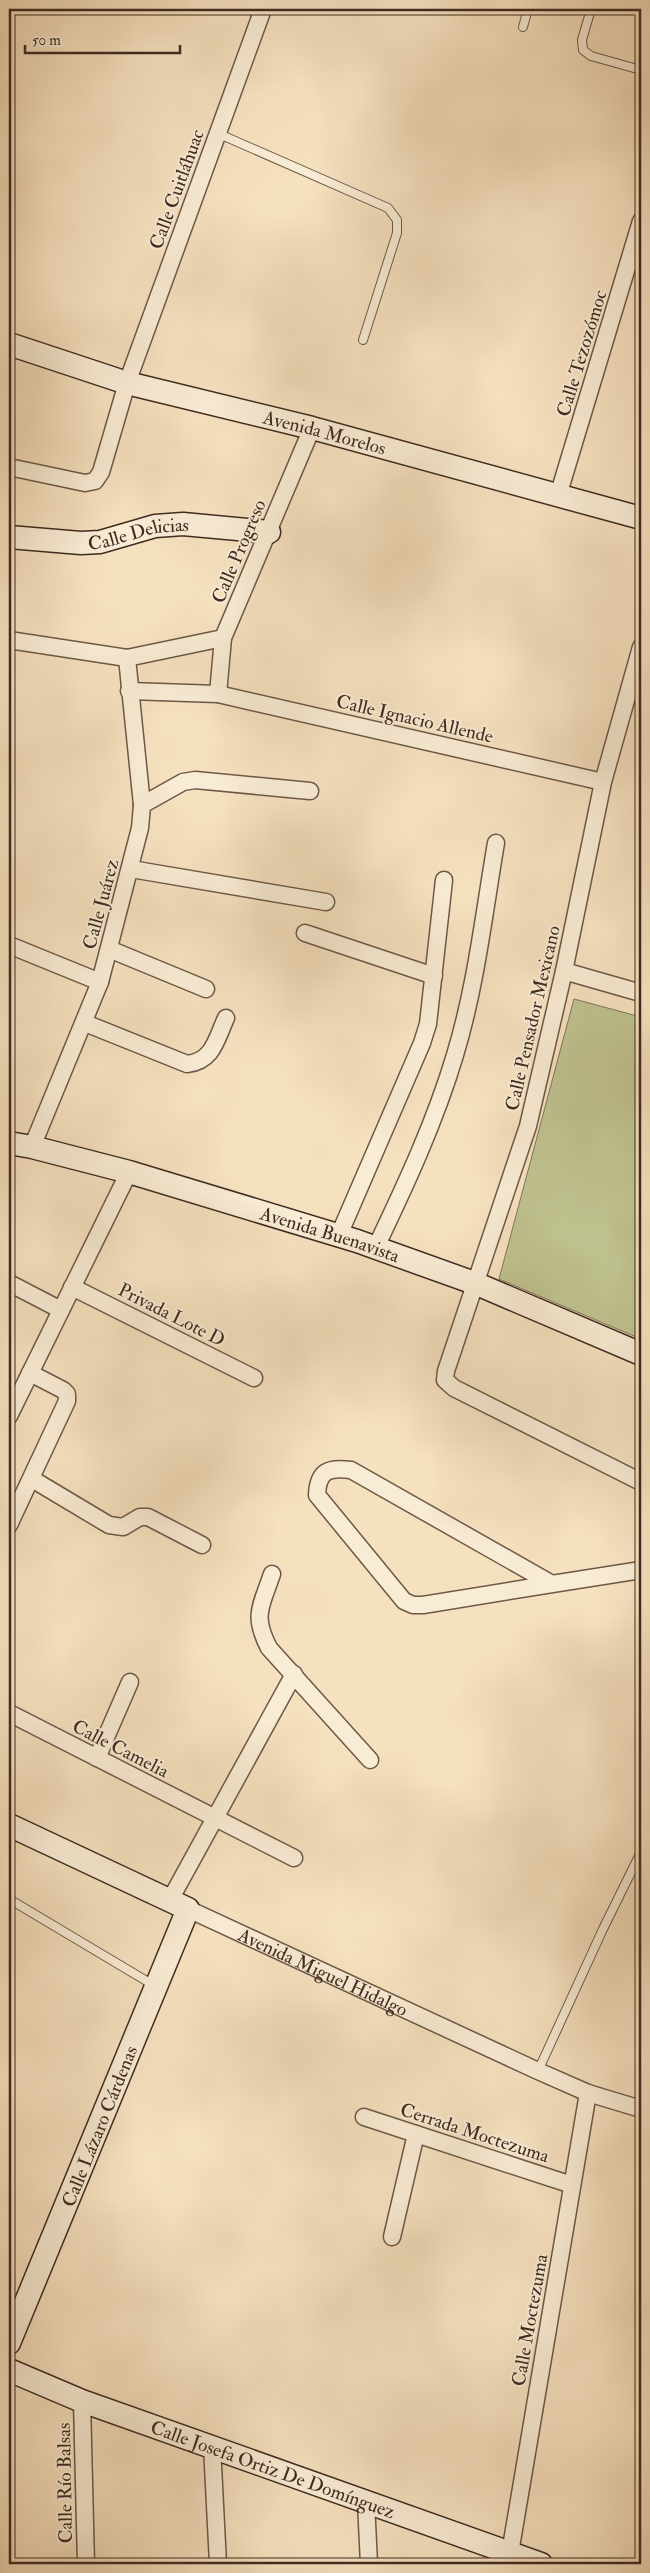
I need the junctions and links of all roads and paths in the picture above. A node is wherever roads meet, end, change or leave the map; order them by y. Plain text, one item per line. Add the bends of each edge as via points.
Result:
1 (263, 9) edge
2 (528, 9) edge
3 (591, 9) edge
4 (522, 27) dead end
5 (641, 70) edge
6 (217, 133) junction
7 (641, 221) edge
8 (363, 340) dead end
9 (9, 344) edge
10 (127, 383) junction
11 (312, 428) junction
12 (9, 468) edge
13 (558, 496) junction
14 (641, 518) edge
15 (269, 532) junction
16 (9, 537) edge
17 (223, 638) junction
18 (9, 640) edge
19 (641, 647) edge
20 (127, 658) junction
21 (129, 691) junction
22 (218, 694) junction
23 (603, 782) junction
24 (310, 791) dead end
25 (142, 804) junction
26 (496, 843) dead end
27 (131, 869) junction
28 (444, 880) dead end
29 (326, 902) dead end
30 (305, 933) dead end
31 (9, 946) edge
32 (109, 949) junction
33 (564, 971) junction
34 (434, 976) junction
35 (100, 982) junction
36 (206, 989) dead end
37 (641, 993) edge
38 (226, 1018) dead end
39 (85, 1023) junction
40 (9, 1144) edge
41 (32, 1147) junction
42 (129, 1172) junction
43 (339, 1235) junction
44 (376, 1247) junction
45 (9, 1283) edge
46 (477, 1284) junction
47 (72, 1287) junction
48 (61, 1310) junction
49 (641, 1354) edge
50 (30, 1373) junction
51 (254, 1378) dead end
52 (9, 1416) edge
53 (32, 1479) junction
54 (641, 1482) edge
55 (9, 1525) edge
56 (202, 1545) dead end
57 (641, 1570) edge
58 (272, 1574) dead end
59 (552, 1584) junction
60 (294, 1674) junction
61 (130, 1682) dead end
62 (9, 1714) edge
63 (97, 1758) junction
64 (370, 1760) dead end
65 (214, 1817) junction
66 (9, 1825) edge
67 (641, 1852) edge
68 (294, 1858) dead end
69 (9, 1899) edge
70 (179, 1905) junction
71 (156, 1987) junction
72 (538, 2071) junction
73 (588, 2093) junction
74 (641, 2109) edge
75 (364, 2117) dead end
76 (416, 2134) junction
77 (572, 2185) junction
78 (392, 2237) dead end
79 (9, 2343) edge
80 (9, 2370) edge
81 (82, 2401) junction
82 (212, 2446) junction
83 (366, 2502) junction
84 (523, 2560) edge
85 (86, 2564) edge
86 (218, 2564) edge
87 (369, 2564) edge

1 - 6 street, Calle Cuitláhuac
2 - 4 lane
3 - 5 lane via 582,40 583,50 592,56
6 - 8 lane via 388,208 397,220 397,233
6 - 10 street, Calle Cuitláhuac
7 - 13 street, Calle Tezozómoc
9 - 10 street, Avenida Morelos
10 - 11 street, Avenida Morelos
10 - 12 street, Calle Cuitláhuac via 101,472 95,481 85,483
11 - 13 street, Avenida Morelos
11 - 15 street, Calle Progreso
13 - 14 street, Avenida Morelos
15 - 16 street, Calle Delicias via 183,524 155,526 100,542
15 - 17 street, Calle Progreso
17 - 20 street
17 - 22 street, Calle Progreso
18 - 20 street
19 - 23 street, Calle Pensador Mexicano
20 - 21 street, Calle Juárez
21 - 22 street, Calle Ignacio Allende
21 - 25 street, Calle Juárez
22 - 23 street, Calle Ignacio Allende
23 - 33 street, Calle Pensador Mexicano
24 - 25 street via 195,780 183,782
25 - 27 street, Calle Juárez
26 - 44 street via 464,1023 455,1056 424,1147
27 - 29 street
27 - 32 street, Calle Juárez
28 - 34 street
30 - 34 street
31 - 35 street
32 - 35 street, Calle Juárez
32 - 36 street
33 - 37 street
33 - 46 street, Calle Pensador Mexicano via 528,1126
34 - 43 street via 428,1024 422,1043
35 - 39 street, Calle Juárez
38 - 39 street via 209,1055 201,1063 187,1064
39 - 41 street, Calle Juárez
40 - 41 street, Avenida Buenavista
41 - 42 street, Avenida Buenavista
42 - 43 street, Avenida Buenavista
42 - 47 street
43 - 44 street, Avenida Buenavista
44 - 46 street, Avenida Buenavista
45 - 48 street
46 - 49 street, Avenida Buenavista
46 - 54 street, Calle Pensador Mexicano via 445,1380 454,1388
47 - 48 street
47 - 51 street, Privada Lote D
48 - 50 street
50 - 52 street
50 - 53 street via 67,1394
53 - 55 street
53 - 56 street via 109,1524 123,1527 148,1516
57 - 59 street
58 - 60 street via 258,1614 260,1629 269,1648
59 - 59 street via 351,1470 336,1468 326,1472 318,1483 316,1495 404,1601 413,1605
60 - 64 street
60 - 65 street
61 - 63 street
62 - 63 street, Calle Camelia
63 - 65 street, Calle Camelia
65 - 68 street, Calle Camelia
65 - 70 street
66 - 70 street, Avenida Miguel Hidalgo
67 - 72 lane
69 - 71 lane
70 - 71 street, Calle Lázaro Cárdenas
70 - 72 street, Avenida Miguel Hidalgo
71 - 79 street, Calle Lázaro Cárdenas
72 - 73 street, Avenida Miguel Hidalgo
73 - 74 street, Avenida Miguel Hidalgo
73 - 77 street, Calle Moctezuma
75 - 76 street, Cerrada Moctezuma
76 - 77 street, Cerrada Moctezuma
76 - 78 street
77 - 84 street, Calle Moctezuma
80 - 81 street, Calle Josefa Ortiz De Domínguez
81 - 82 street, Calle Josefa Ortiz De Domínguez
81 - 85 street, Calle Río Balsas
82 - 83 street, Calle Josefa Ortiz De Domínguez
82 - 86 street
83 - 84 street, Calle Josefa Ortiz De Domínguez
83 - 87 street

